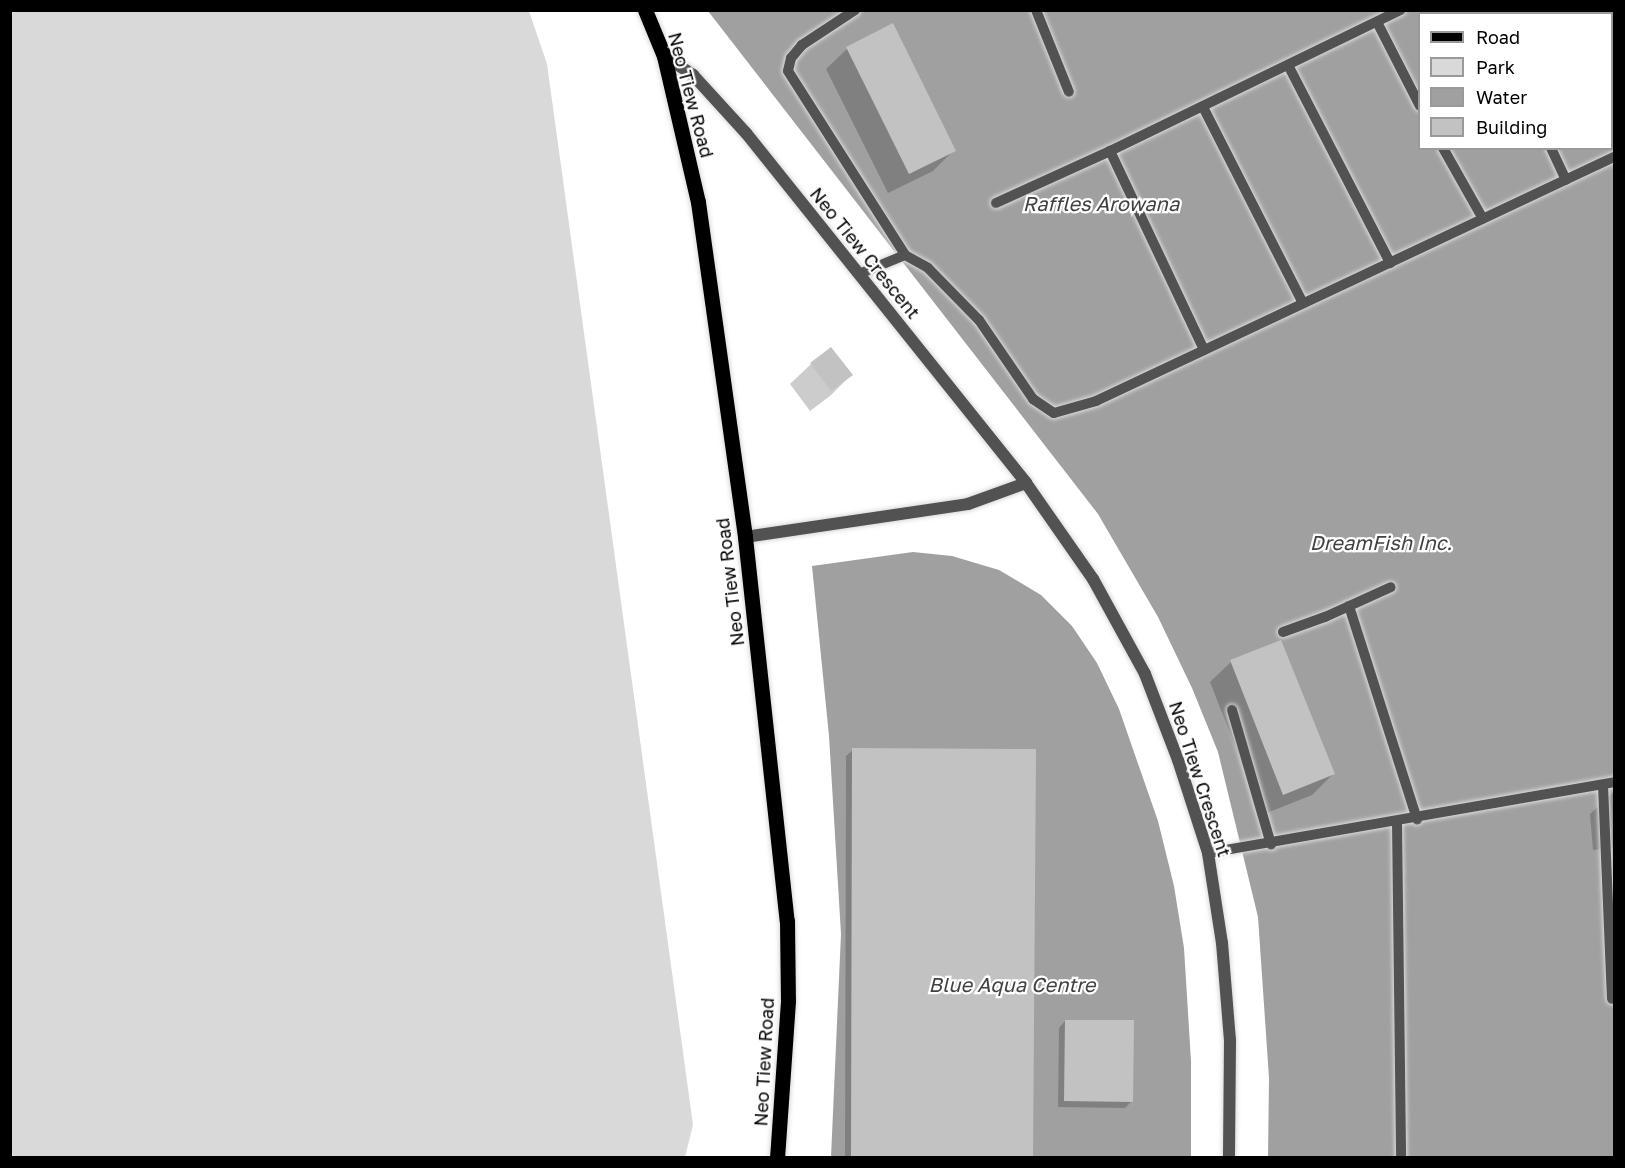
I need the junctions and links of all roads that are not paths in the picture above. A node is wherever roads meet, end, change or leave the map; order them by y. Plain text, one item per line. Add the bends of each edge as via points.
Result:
1 (645, 10) edge
2 (855, 10) edge
3 (1036, 10) edge
4 (1401, 10) edge
5 (1377, 22) junction
6 (664, 56) junction
7 (1288, 65) junction
8 (1070, 92) dead end
9 (1418, 104) edge
10 (1203, 107) junction
11 (1444, 150) edge
12 (1552, 150) edge
13 (1110, 151) junction
14 (1614, 157) edge
15 (1566, 180) junction
16 (996, 203) dead end
17 (1483, 219) junction
18 (905, 255) junction
19 (1390, 263) junction
20 (859, 274) junction
21 (1303, 303) junction
22 (1204, 350) junction
23 (1026, 483) junction
24 (746, 537) junction
25 (1391, 587) dead end
26 (1349, 606) junction
27 (1283, 632) dead end
28 (1233, 710) dead end
29 (1614, 782) edge
30 (1603, 784) junction
31 (1417, 819) junction
32 (1397, 822) junction
33 (1271, 844) junction
34 (1208, 854) junction
35 (1612, 999) dead end
36 (777, 1158) edge
37 (1229, 1158) edge
38 (1401, 1158) edge

1 - 6 main road, Neo Tiew Road
2 - 18 lane via 802,45 791,58 788,71
3 - 8 lane
4 - 5 lane
5 - 7 lane
5 - 9 lane
6 - 20 street, Neo Tiew Crescent via 708,89
6 - 24 main road, Neo Tiew Road via 698,202
7 - 10 lane
7 - 19 lane
10 - 13 lane
10 - 21 lane
11 - 17 lane
12 - 15 lane
13 - 16 lane
13 - 22 lane
14 - 15 lane
15 - 17 lane
17 - 19 lane
18 - 20 lane
18 - 22 lane via 927,268 979,320 1033,399 1054,413 1096,400
19 - 21 lane
20 - 23 street, Neo Tiew Crescent
21 - 22 lane
23 - 24 street via 968,504
23 - 34 street, Neo Tiew Crescent via 1093,579 1145,674
24 - 36 main road, Neo Tiew Road via 787,921 788,1001
25 - 26 lane
26 - 27 lane
26 - 31 lane
28 - 33 lane
29 - 30 lane
30 - 31 lane
30 - 35 lane
31 - 32 lane
32 - 33 lane
32 - 38 lane
33 - 34 lane
34 - 37 street, Neo Tiew Crescent via 1222,943 1230,1040

